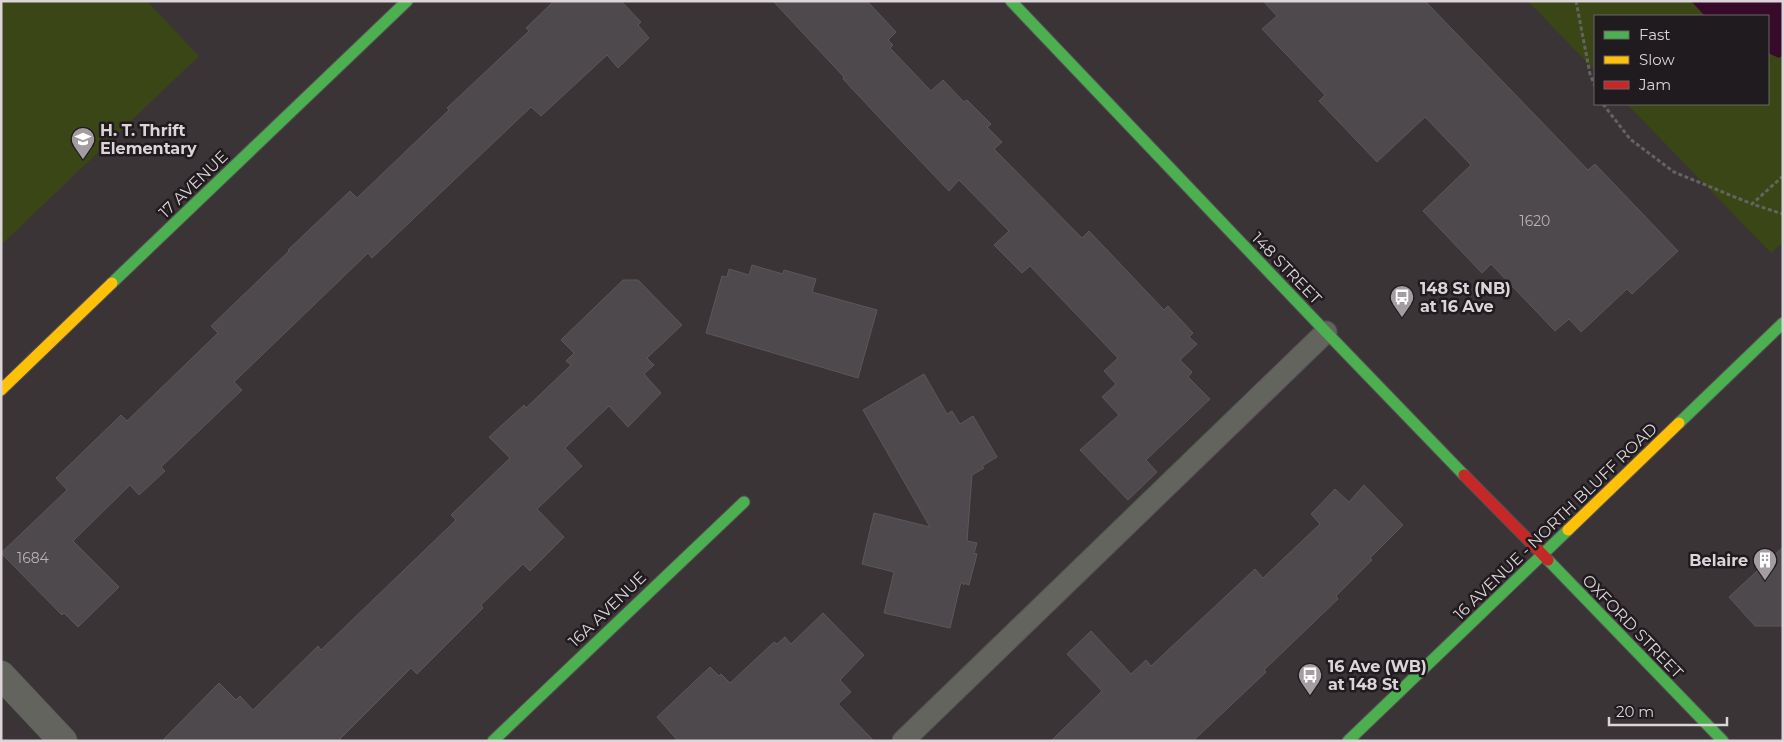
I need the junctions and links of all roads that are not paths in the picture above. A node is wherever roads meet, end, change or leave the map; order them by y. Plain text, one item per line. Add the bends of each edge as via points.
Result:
1 (407, 1) edge
2 (1011, 1) edge
3 (1783, 323) edge
4 (1326, 332) junction
5 (1, 390) edge
6 (744, 502) dead end
7 (1541, 556) junction
8 (1, 676) edge
9 (63, 741) edge
10 (493, 741) edge
11 (903, 741) edge
12 (1348, 741) edge
13 (1723, 741) edge

1 - 5 main road, 17 AVENUE
2 - 4 main road, 148 STREET
3 - 7 main road, 16 AVENUE - NORTH BLUFF ROAD
4 - 7 main road, 148 STREET
4 - 11 lane
6 - 10 main road, 16A AVENUE
7 - 12 main road, 16 AVENUE - NORTH BLUFF ROAD
7 - 13 main road, OXFORD STREET
8 - 9 street

